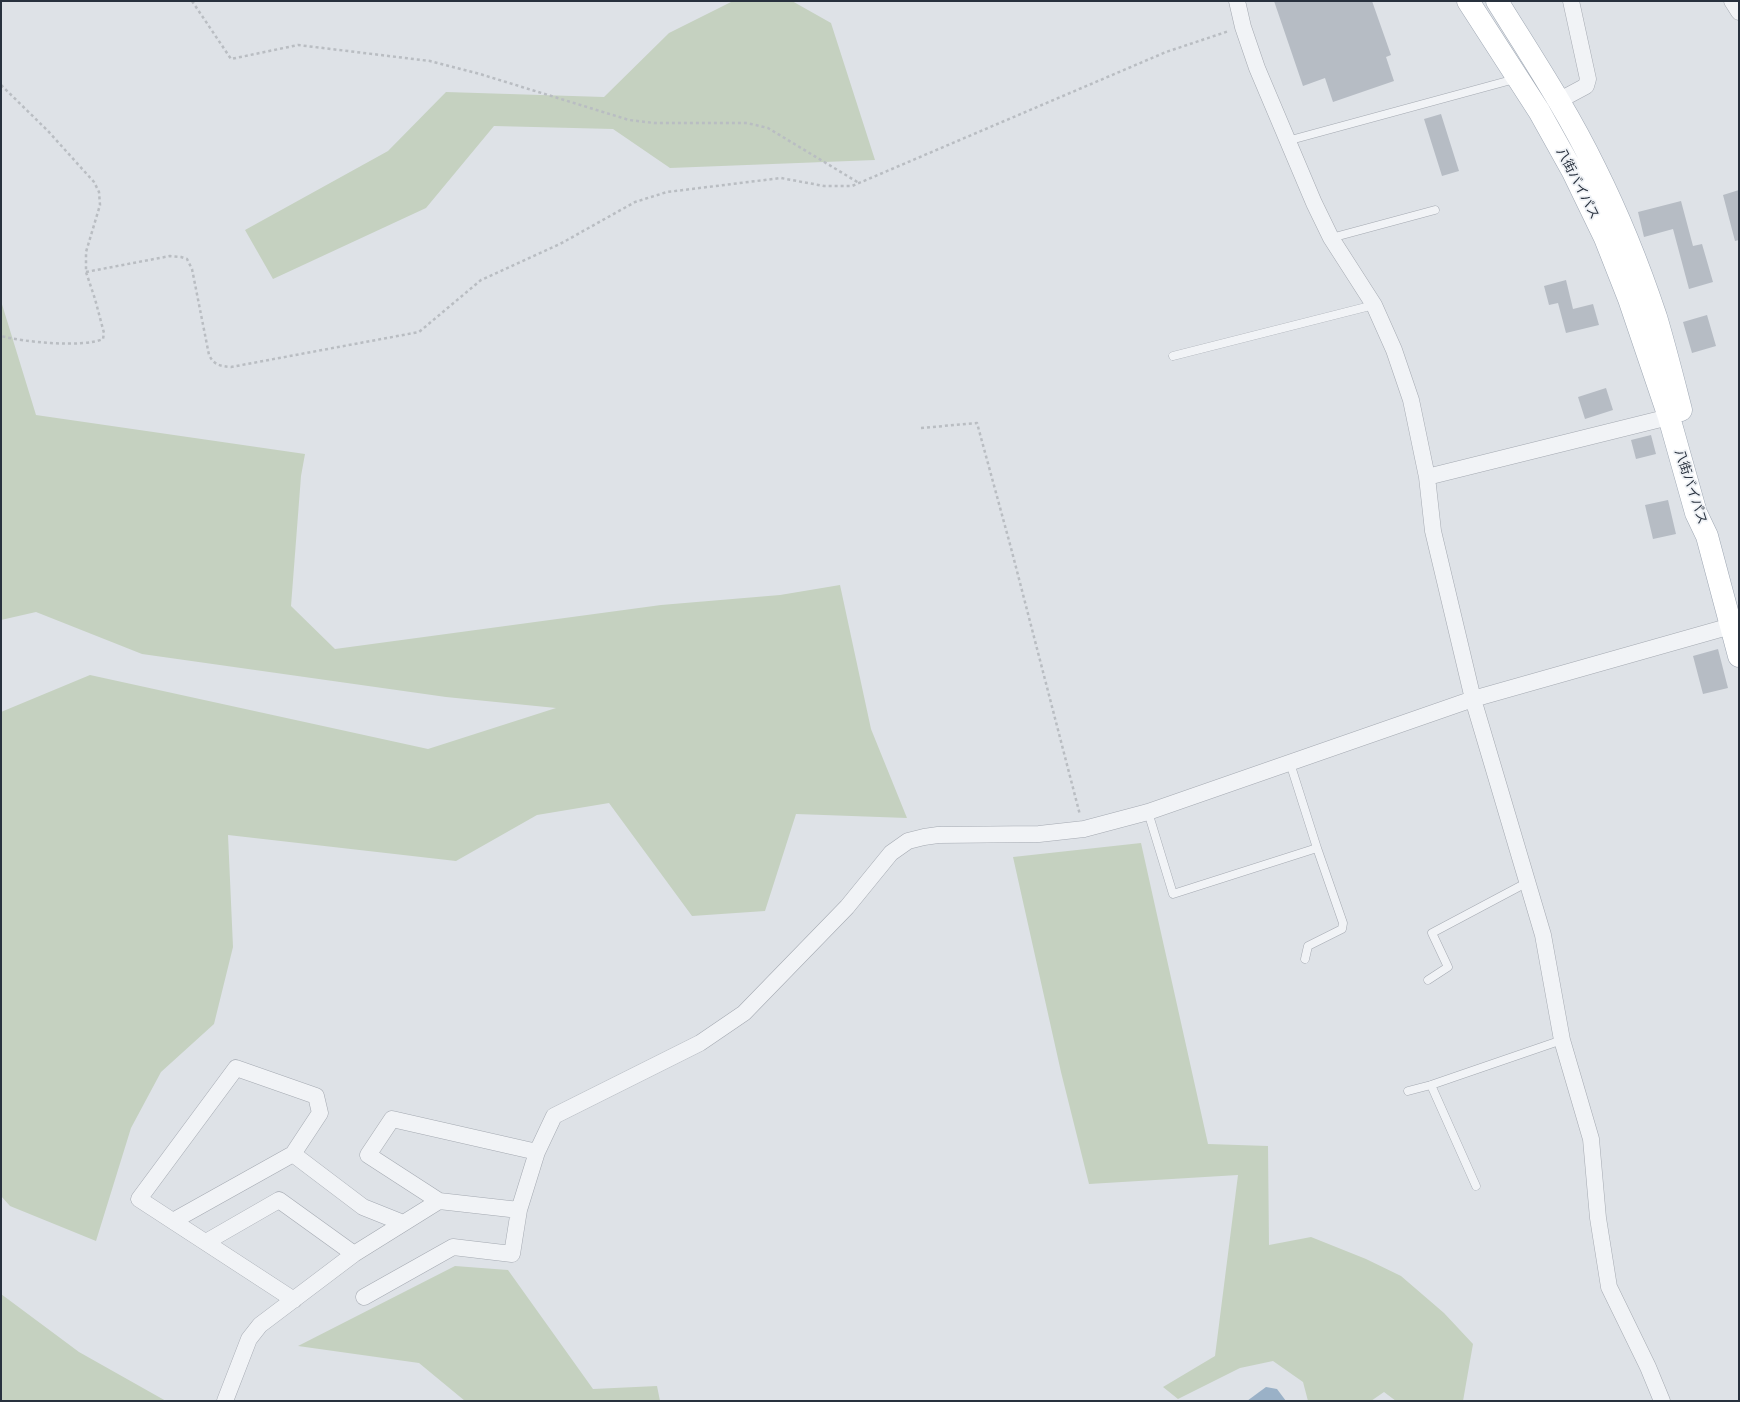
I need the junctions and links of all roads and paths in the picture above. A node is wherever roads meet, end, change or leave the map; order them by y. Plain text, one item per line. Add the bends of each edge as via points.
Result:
1 (192, 1) edge
2 (1236, 1) edge
3 (1468, 1) edge
4 (1497, 1) edge
5 (1571, 1) edge
6 (1732, 1) edge
7 (1739, 12) edge
8 (1243, 27) junction
9 (1517, 78) junction
10 (1, 85) edge
11 (1558, 101) junction
12 (1287, 141) junction
13 (859, 183) junction
14 (1435, 210) dead end
15 (1330, 238) junction
16 (86, 272) junction
17 (1374, 305) junction
18 (1, 336) edge
19 (1173, 356) dead end
20 (1669, 417) junction
21 (921, 428) dead end
22 (1427, 477) junction
23 (1707, 536) junction
24 (1731, 626) junction
25 (1739, 656) edge
26 (1474, 699) junction
27 (1290, 763) junction
28 (1148, 812) junction
29 (1084, 829) junction
30 (1318, 848) junction
31 (1528, 882) junction
32 (1305, 958) dead end
33 (1428, 980) dead end
34 (1562, 1040) junction
35 (1431, 1084) junction
36 (1408, 1091) dead end
37 (537, 1152) junction
38 (293, 1154) junction
39 (1476, 1186) dead end
40 (439, 1201) junction
41 (518, 1210) junction
42 (173, 1221) junction
43 (403, 1223) junction
44 (206, 1242) junction
45 (354, 1254) junction
46 (364, 1297) dead end
47 (294, 1300) junction
48 (225, 1401) edge
49 (1662, 1401) edge

1 - 13 path via 231,59 298,45 430,61 629,120 654,123 747,123 768,128
2 - 8 street
3 - 9 main road, 八街バイパス
4 - 11 main road, 八街バイパス
5 - 11 street via 1588,80 1586,86
6 - 7 street
8 - 12 street
8 - 13 path via 1166,52
9 - 12 lane
9 - 20 main road, 八街バイパス via 1539,111 1605,238 1629,299
10 - 16 path via 54,137 94,182 99,192 100,205 86,252
11 - 23 main road, 八街バイパス via 1595,167 1616,212 1656,317 1708,510
12 - 15 street
13 - 16 path via 852,186 824,186 781,178 660,194 635,202 560,244 481,280 419,332 231,368 218,365 209,355 188,259 170,256
14 - 15 lane
15 - 17 street
16 - 18 path via 104,332 103,339 93,343 53,343
17 - 19 lane
17 - 22 street via 1394,350 1411,400
20 - 22 street
20 - 23 main road, 八街バイパス via 1696,513
21 - 29 path via 976,423
22 - 26 street via 1433,530
23 - 24 main road
24 - 25 main road
24 - 26 street
26 - 27 street
26 - 31 street
27 - 28 street
27 - 30 lane
28 - 29 street
28 - 30 lane via 1173,894
29 - 37 street via 1039,834 938,835 908,841 891,853 847,907 744,1013 700,1043 554,1116
30 - 32 lane via 1343,923 1342,929 1308,946
31 - 33 lane via 1432,933 1448,967
31 - 34 street via 1543,935
34 - 35 lane
34 - 49 street via 1591,1139 1598,1218 1609,1287
35 - 36 lane
35 - 39 lane
37 - 40 street via 392,1119 368,1155
37 - 41 street
38 - 42 street
38 - 42 street via 320,1113 316,1096 236,1068 139,1199
38 - 43 street via 363,1207
40 - 41 street
40 - 43 street
41 - 46 street via 512,1254 453,1246
42 - 44 street
43 - 45 street
44 - 45 street via 280,1200
44 - 47 street
45 - 47 street
47 - 48 street via 260,1325 249,1339

